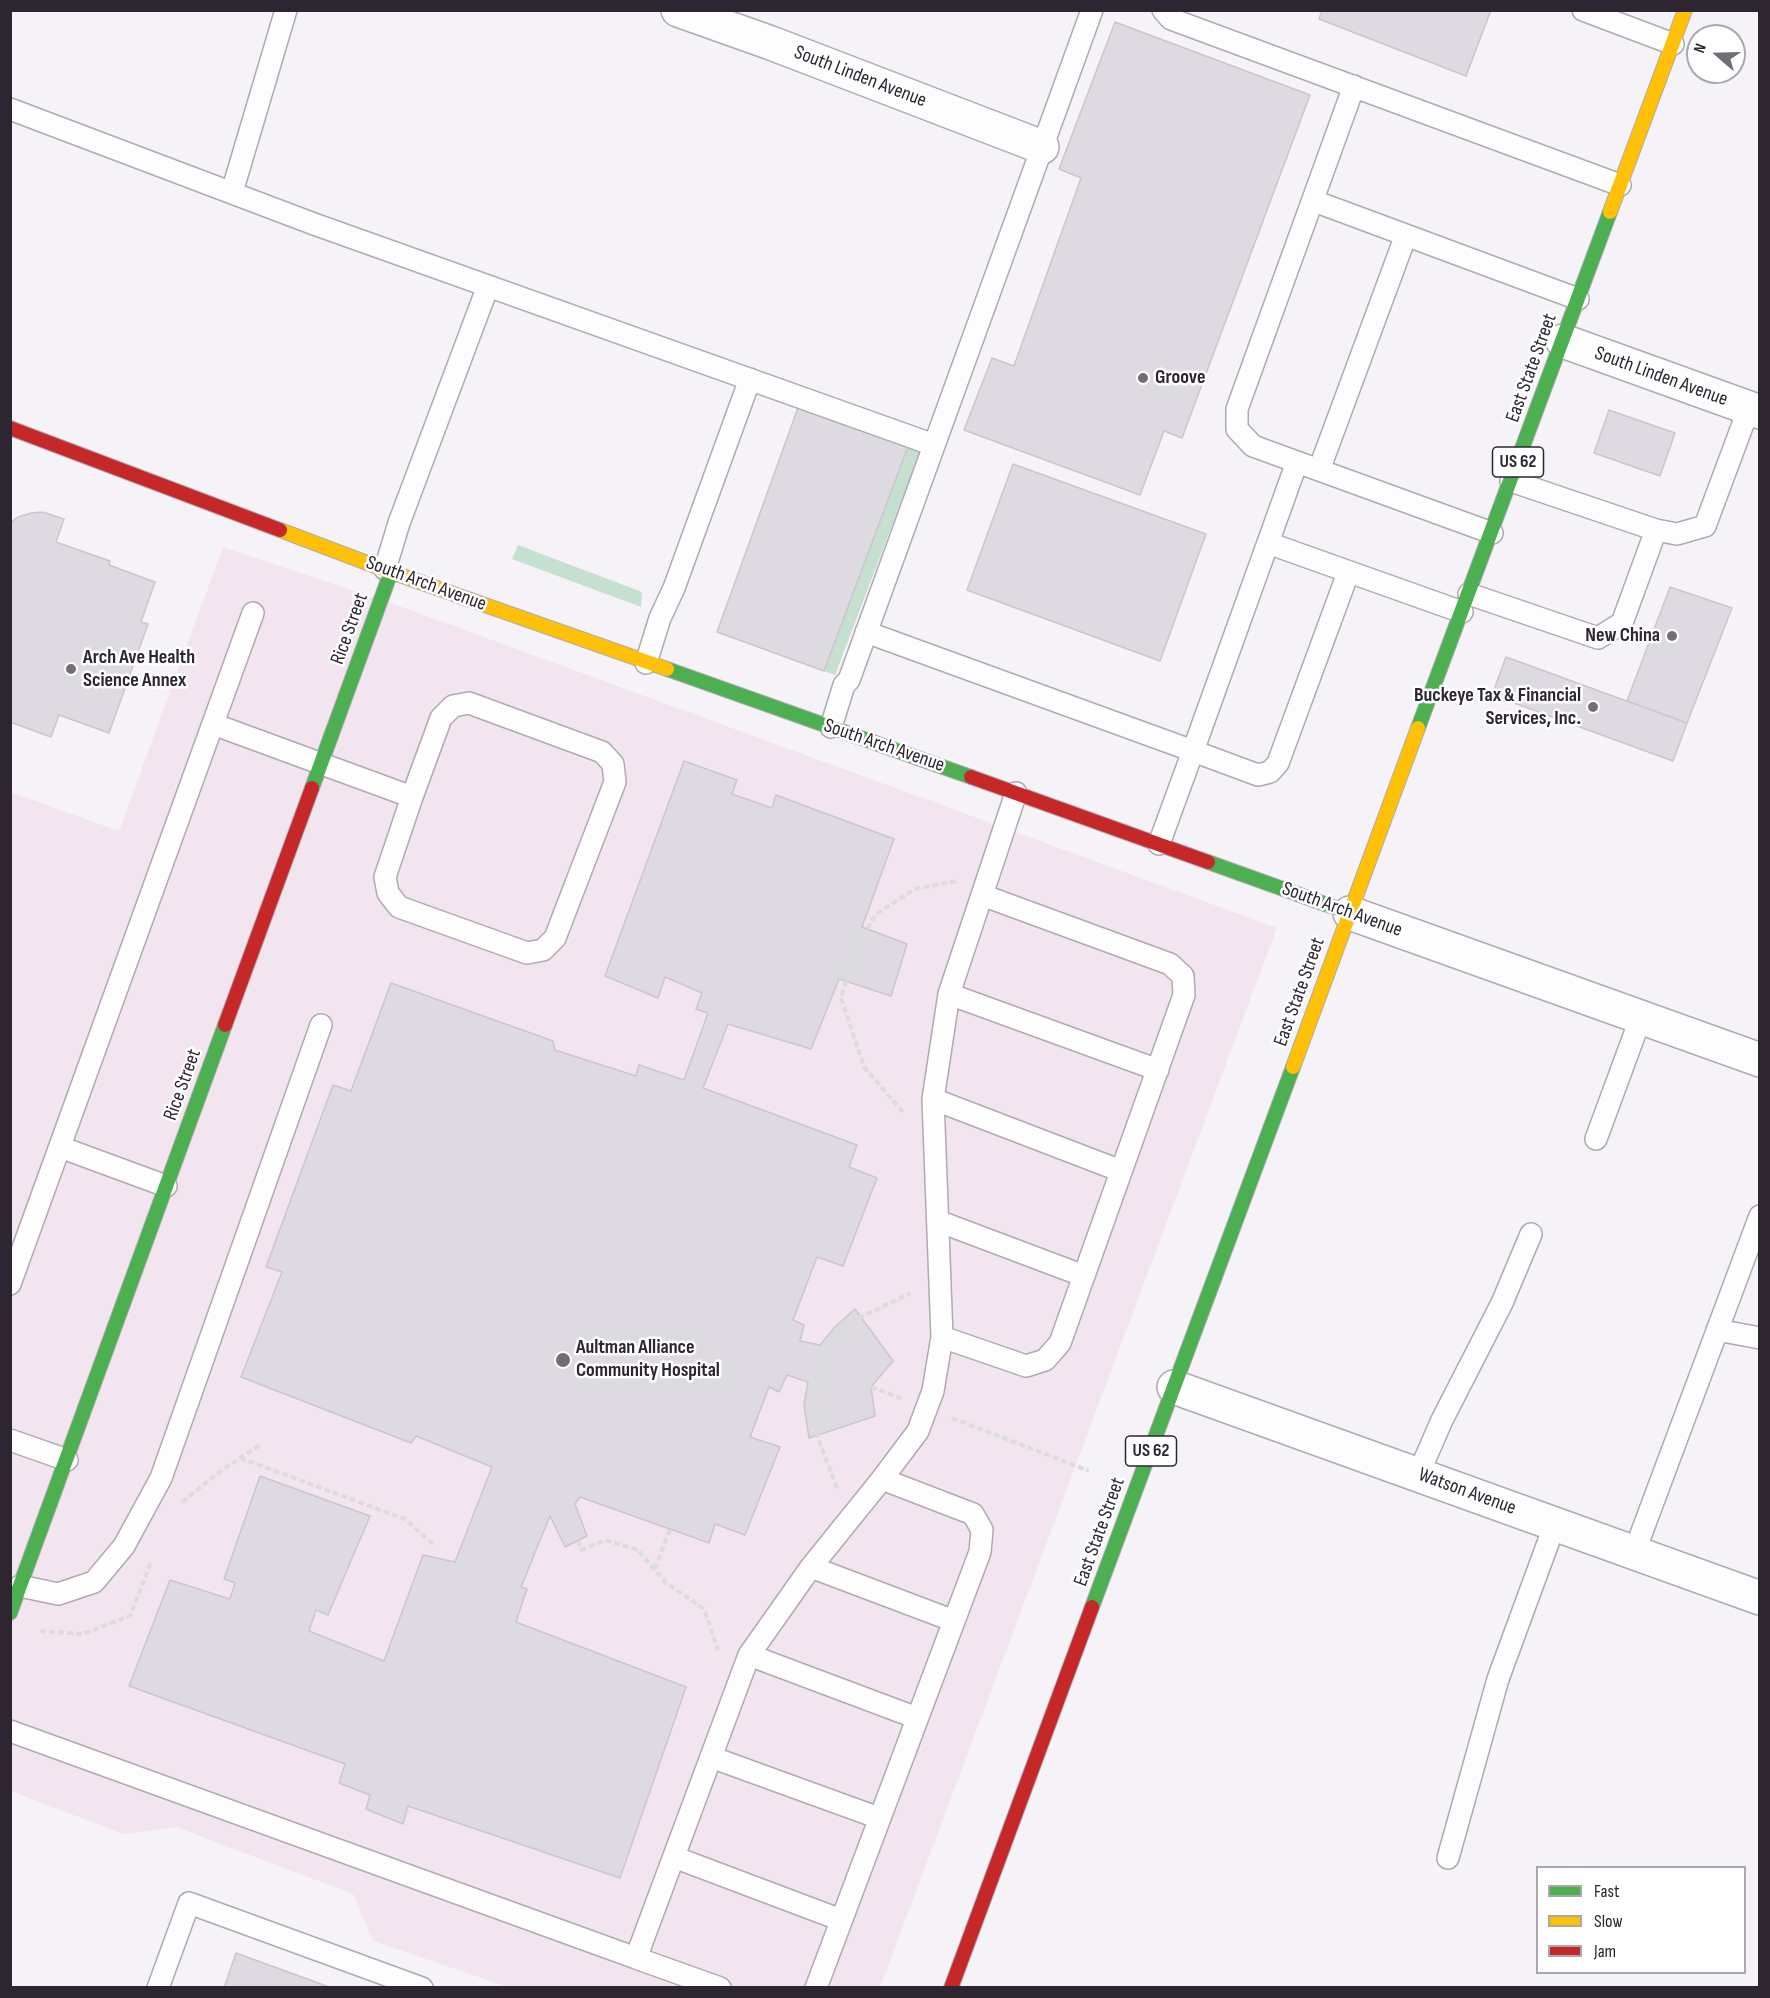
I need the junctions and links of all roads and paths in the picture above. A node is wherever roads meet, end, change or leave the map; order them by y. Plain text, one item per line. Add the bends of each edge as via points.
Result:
1 (286, 10) edge
2 (678, 10) edge
3 (1092, 10) edge
4 (1163, 10) edge
5 (1583, 10) edge
6 (1685, 10) edge
7 (1673, 44) junction
8 (1354, 86) junction
9 (10, 109) edge
10 (1042, 147) junction
11 (1620, 185) junction
12 (232, 192) junction
13 (1314, 201) junction
14 (1406, 235) junction
15 (488, 286) junction
16 (1578, 299) junction
17 (1563, 341) junction
18 (750, 379) junction
19 (1754, 410) edge
20 (10, 428) edge
21 (934, 445) junction
22 (1297, 462) junction
23 (1319, 470) junction
24 (1511, 481) junction
25 (1656, 530) junction
26 (1492, 533) junction
27 (1268, 543) junction
28 (388, 571) junction
29 (1348, 573) junction
30 (1465, 603) junction
31 (253, 613) dead end
32 (866, 632) junction
33 (646, 663) junction
34 (213, 724) junction
35 (831, 728) junction
36 (1193, 751) junction
37 (322, 764) junction
38 (1016, 793) junction
39 (412, 797) junction
40 (1159, 844) junction
41 (962, 880) dead end
42 (982, 895) junction
43 (1350, 913) junction
44 (949, 994) junction
45 (1641, 1017) junction
46 (321, 1025) dead end
47 (1760, 1060) edge
48 (1158, 1070) junction
49 (933, 1099) junction
50 (904, 1113) dead end
51 (1596, 1138) dead end
52 (60, 1148) junction
53 (1121, 1171) junction
54 (166, 1186) junction
55 (1760, 1216) edge
56 (938, 1221) junction
57 (1531, 1234) dead end
58 (1084, 1276) junction
59 (913, 1282) dead end
60 (10, 1284) edge
61 (1717, 1330) junction
62 (942, 1337) junction
63 (1760, 1338) edge
64 (871, 1387) dead end
65 (1174, 1387) junction
66 (927, 1408) junction
67 (818, 1438) dead end
68 (10, 1440) edge
69 (240, 1458) dead end
70 (67, 1460) junction
71 (1089, 1471) dead end
72 (1418, 1474) junction
73 (882, 1479) junction
74 (1555, 1524) junction
75 (670, 1529) dead end
76 (578, 1541) dead end
77 (435, 1546) dead end
78 (1634, 1553) junction
79 (811, 1567) junction
80 (655, 1569) junction
81 (20, 1587) junction
82 (1760, 1598) edge
83 (10, 1613) edge
84 (954, 1621) junction
85 (749, 1655) junction
86 (718, 1658) dead end
87 (917, 1718) junction
88 (10, 1731) edge
89 (711, 1757) junction
90 (879, 1818) junction
91 (674, 1857) junction
92 (1448, 1858) dead end
93 (841, 1920) junction
94 (636, 1958) junction
95 (158, 1988) edge
96 (422, 1988) edge
97 (720, 1988) edge
98 (816, 1988) edge
99 (951, 1988) edge

1 - 12 lane
2 - 10 street, South Linden Avenue
3 - 10 lane
4 - 8 lane via 1172,19
5 - 7 lane
6 - 7 main road, East State Street / US 62
7 - 11 main road, East State Street / US 62
8 - 11 lane
8 - 13 lane
9 - 12 lane
10 - 21 lane
11 - 16 main road, East State Street / US 62
12 - 15 lane
13 - 14 lane
13 - 22 lane via 1237,409 1237,429 1253,446
14 - 16 lane
14 - 23 lane
15 - 18 lane
15 - 28 lane via 399,524
16 - 17 main road, East State Street / US 62
17 - 19 street, South Linden Avenue
17 - 24 main road, East State Street / US 62
18 - 21 lane
18 - 33 lane
19 - 25 lane via 1705,526 1677,534
20 - 28 main road, South Arch Avenue
21 - 32 lane
22 - 23 lane
22 - 27 lane
23 - 26 lane
24 - 25 lane
24 - 26 main road, East State Street / US 62
25 - 30 lane via 1622,623 1598,638
26 - 30 main road, East State Street / US 62
27 - 29 lane
27 - 36 lane
28 - 33 main road, South Arch Avenue
28 - 37 main road, Rice Street
29 - 30 lane
29 - 36 lane via 1278,763 1270,772 1258,775
30 - 43 main road, East State Street / US 62
31 - 34 lane
32 - 35 lane
32 - 36 lane
33 - 35 main road, South Arch Avenue
34 - 37 lane
34 - 52 lane
35 - 38 main road, South Arch Avenue
36 - 40 lane
37 - 39 lane
37 - 54 main road, Rice Street
38 - 40 main road, South Arch Avenue
38 - 42 lane
39 - 39 lane via 385,877 388,893 399,907 526,953 543,950 555,938 615,782 613,764 602,752 469,703 453,706 441,718
40 - 43 main road, South Arch Avenue
41 - 50 path via 915,889 876,914 855,949 841,998 864,1067
42 - 44 lane
42 - 48 lane via 1170,964 1183,976 1184,995
43 - 45 street, South Arch Avenue
43 - 65 main road, East State Street / US 62
44 - 48 lane
44 - 49 lane
45 - 47 street, South Arch Avenue
45 - 51 lane
46 - 81 lane via 161,1478 123,1546 94,1582 58,1594
48 - 53 lane
49 - 53 lane
49 - 56 lane
52 - 54 lane
52 - 60 lane
53 - 58 lane
54 - 70 main road, Rice Street
55 - 61 lane
56 - 58 lane
56 - 62 lane
57 - 72 lane via 1502,1303
58 - 62 lane via 1060,1343 1045,1360 1026,1366
59 - 67 path via 911,1293 853,1321 829,1348 813,1389
61 - 63 lane
61 - 78 lane
62 - 66 lane
64 - 66 path
65 - 72 street, Watson Avenue
65 - 99 main road, East State Street / US 62
66 - 71 path
66 - 73 lane via 918,1431
68 - 70 lane
69 - 77 path via 405,1519
70 - 81 main road, Rice Street
72 - 74 street, Watson Avenue
73 - 79 lane
73 - 84 lane via 973,1514 982,1530 980,1552
74 - 78 street, Watson Avenue
74 - 92 lane via 1498,1679
75 - 80 path
76 - 80 path via 580,1550 605,1540 638,1550
78 - 82 street, Watson Avenue
79 - 84 lane
79 - 85 lane
80 - 86 path via 666,1583 704,1609
81 - 83 main road, Rice Street
84 - 87 lane
85 - 87 lane
85 - 89 lane
87 - 90 lane
88 - 94 lane
89 - 90 lane
89 - 91 lane
90 - 93 lane
91 - 93 lane
91 - 94 lane
93 - 98 lane
94 - 97 lane
95 - 96 lane via 189,1903

